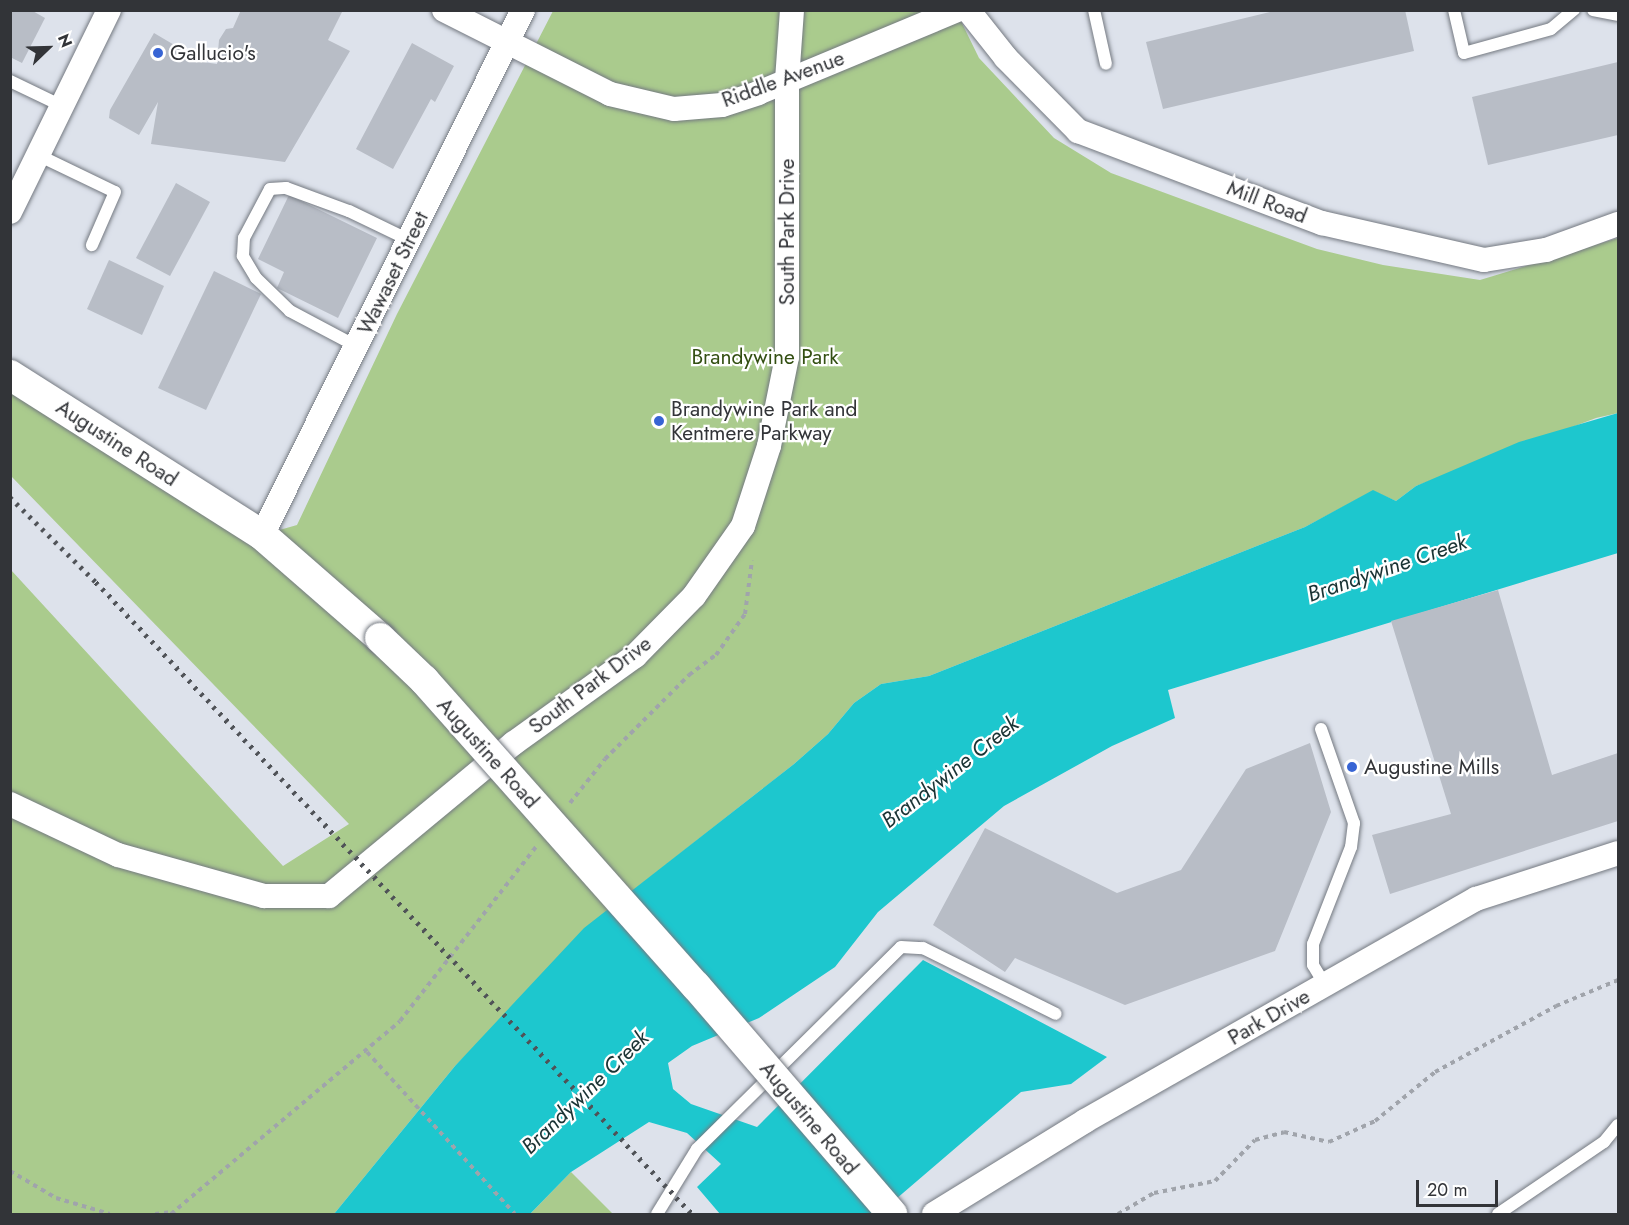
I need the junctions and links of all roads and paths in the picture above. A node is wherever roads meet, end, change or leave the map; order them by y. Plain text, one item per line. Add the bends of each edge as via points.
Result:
1 (110, 10) edge
2 (444, 10) edge
3 (523, 10) edge
4 (792, 10) edge
5 (957, 10) edge
6 (969, 10) edge
7 (1094, 10) edge
8 (1454, 10) edge
9 (1574, 10) edge
10 (1593, 10) edge
11 (1618, 15) edge
12 (508, 42) junction
13 (1106, 64) dead end
14 (10, 81) edge
15 (787, 81) junction
16 (62, 106) junction
17 (38, 155) junction
18 (18, 181) edge
19 (10, 212) edge
20 (1618, 224) edge
21 (409, 240) junction
22 (92, 245) dead end
23 (356, 346) junction
24 (10, 375) edge
25 (262, 535) junction
26 (753, 557) dead end
27 (1321, 729) dead end
28 (10, 804) edge
29 (569, 805) dead end
30 (540, 841) dead end
31 (1618, 853) edge
32 (1618, 980) edge
33 (1325, 985) junction
34 (1056, 1014) dead end
35 (367, 1052) junction
36 (1618, 1125) edge
37 (10, 1171) edge
38 (89, 1210) junction
39 (171, 1213) edge
40 (96, 1215) edge
41 (110, 1215) edge
42 (155, 1215) edge
43 (515, 1215) edge
44 (657, 1215) edge
45 (892, 1215) edge
46 (934, 1215) edge
47 (1118, 1215) edge
48 (1497, 1215) edge

1 - 16 street
2 - 12 street, Riddle Avenue
3 - 12 street, Wawaset Street
4 - 15 street, South Park Drive
5 - 15 street, Riddle Avenue
6 - 20 street, Mill Road via 1006,58 1078,131 1322,224 1484,260 1546,250
7 - 13 lane
8 - 9 lane via 1464,53 1551,29
10 - 11 lane
12 - 15 street, Riddle Avenue via 610,93 674,109 722,105
12 - 21 street, Wawaset Street
14 - 16 lane
15 - 28 street, South Park Drive via 787,357 769,446 743,526 694,596 635,656 514,742 330,896 264,896 118,855
16 - 17 street
17 - 18 street
17 - 22 lane via 115,192
18 - 19 street
21 - 23 street, Wawaset Street
21 - 23 lane via 349,211 286,188 270,189 244,238 243,256 255,278 291,311
23 - 25 street, Wawaset Street
24 - 25 street, Augustine Road
25 - 45 street, Augustine Road, bridge via 424,680 696,986
26 - 29 path via 745,614 716,655 689,675 605,759
27 - 33 lane via 1354,823 1352,847 1313,944 1313,965
30 - 35 path via 399,1021
31 - 33 street, Park Drive via 1476,899
32 - 47 path via 1556,1006 1436,1072 1375,1120 1329,1142 1284,1132 1255,1140 1215,1181 1154,1193
33 - 46 street, Park Drive via 1085,1121
34 - 44 lane via 923,948 901,947 697,1149
35 - 39 path
35 - 43 path
36 - 48 lane via 1604,1142
37 - 38 path via 56,1198
38 - 40 path
38 - 41 path
39 - 42 path

